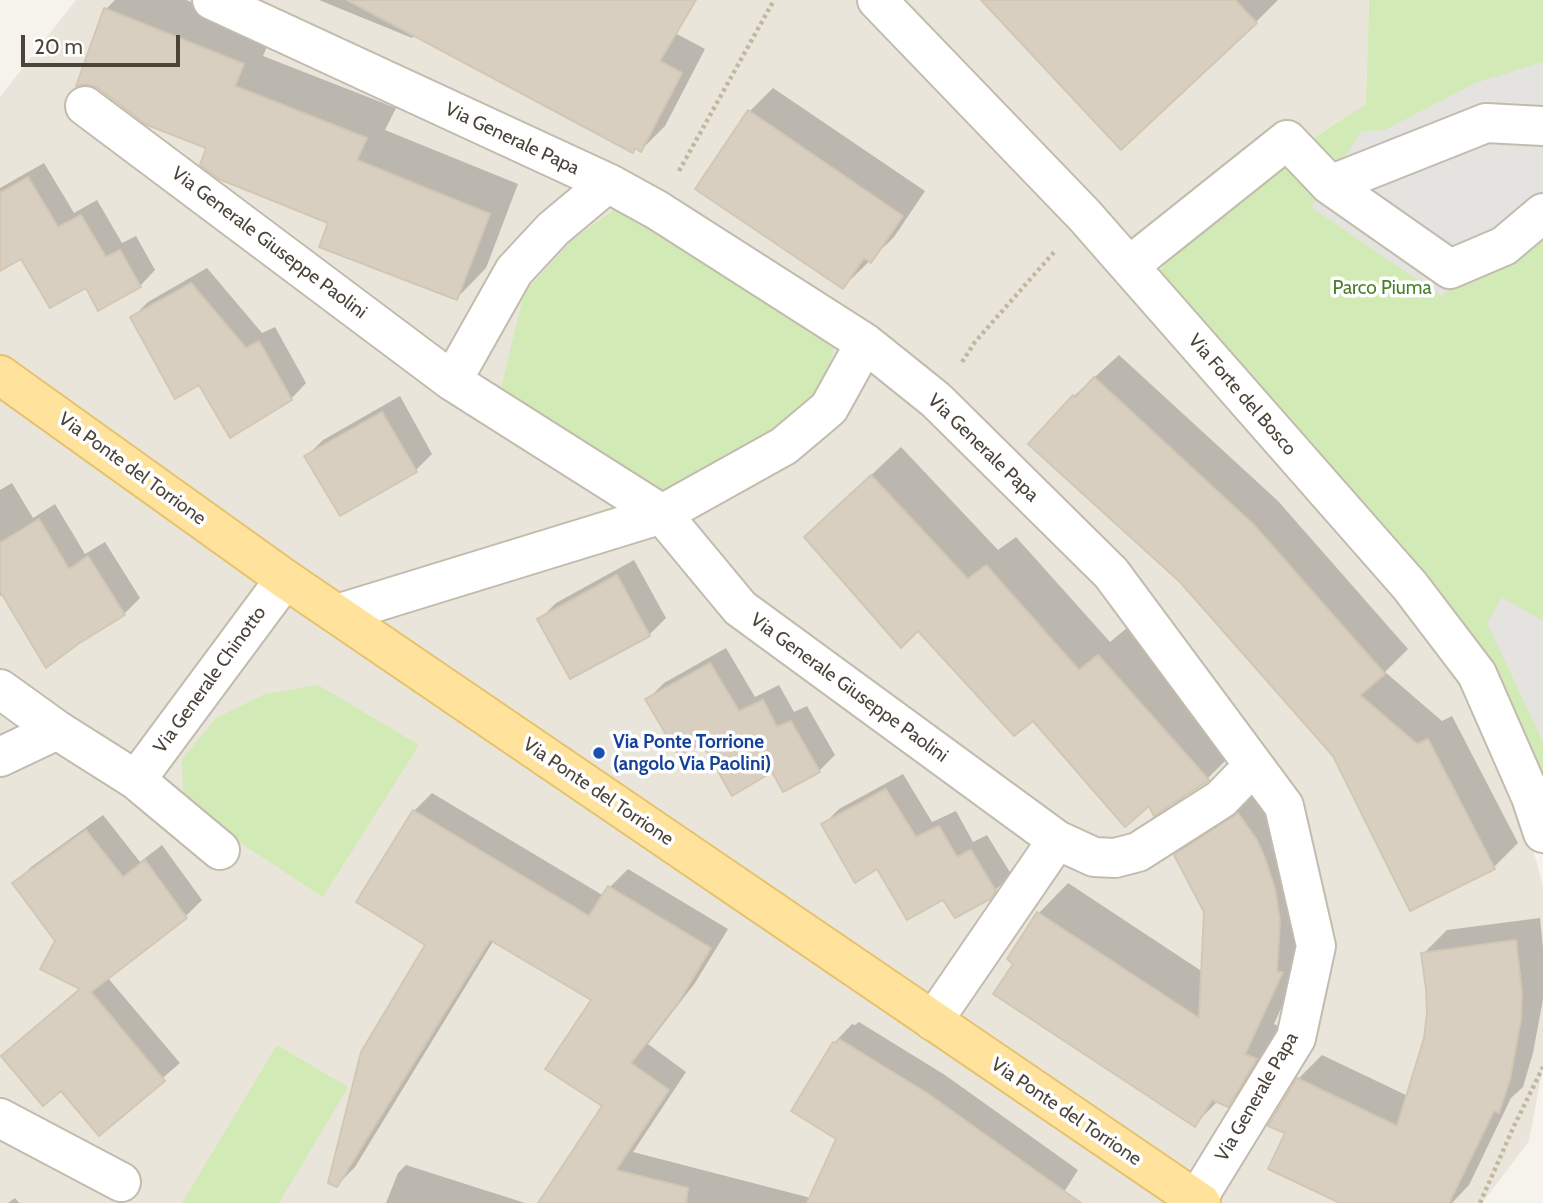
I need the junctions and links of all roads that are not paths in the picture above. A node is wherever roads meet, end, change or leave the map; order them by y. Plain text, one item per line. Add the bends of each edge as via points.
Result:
1 (212, 0) edge
2 (877, 0) edge
3 (85, 106) dead end
4 (1543, 126) edge
5 (608, 183) junction
6 (1330, 185) junction
7 (1543, 213) edge
8 (1129, 266) junction
9 (865, 343) junction
10 (0, 375) edge
11 (452, 381) junction
12 (662, 514) junction
13 (285, 579) junction
14 (337, 614) junction
15 (0, 689) edge
16 (57, 730) junction
17 (0, 757) edge
18 (1253, 766) junction
19 (136, 780) junction
20 (1543, 833) edge
21 (1057, 840) junction
22 (220, 850) dead end
23 (933, 1021) junction
24 (0, 1118) edge
25 (121, 1182) dead end
26 (1198, 1202) edge

1 - 5 street, Via Generale Papa
2 - 8 street, Via Forte del Bosco
3 - 11 street, Via Generale Giuseppe Paolini
4 - 6 street via 1486,123
5 - 9 street, Via Generale Papa
5 - 11 street via 553,229 514,271
6 - 7 street via 1450,269 1504,246
6 - 8 street via 1287,140
8 - 20 street, Via Forte del Bosco via 1410,586 1477,674
9 - 12 street via 829,408 784,446
9 - 18 street, Via Generale Papa via 936,400 1111,573
10 - 13 main road, Via Ponte del Torrione
11 - 12 street, Via Generale Giuseppe Paolini
12 - 14 street
12 - 21 street, Via Generale Giuseppe Paolini via 740,608
13 - 14 main road, Via Ponte del Torrione
13 - 19 street, Via Generale Chinotto
14 - 23 main road, Via Ponte del Torrione
15 - 16 street
16 - 17 street
16 - 19 street
18 - 21 street, Via Generale Giuseppe Paolini via 1221,799 1139,852 1094,857
18 - 26 street, Via Generale Papa via 1284,806 1316,946 1296,1038
19 - 22 street
21 - 23 street
23 - 26 main road, Via Ponte del Torrione
24 - 25 street

